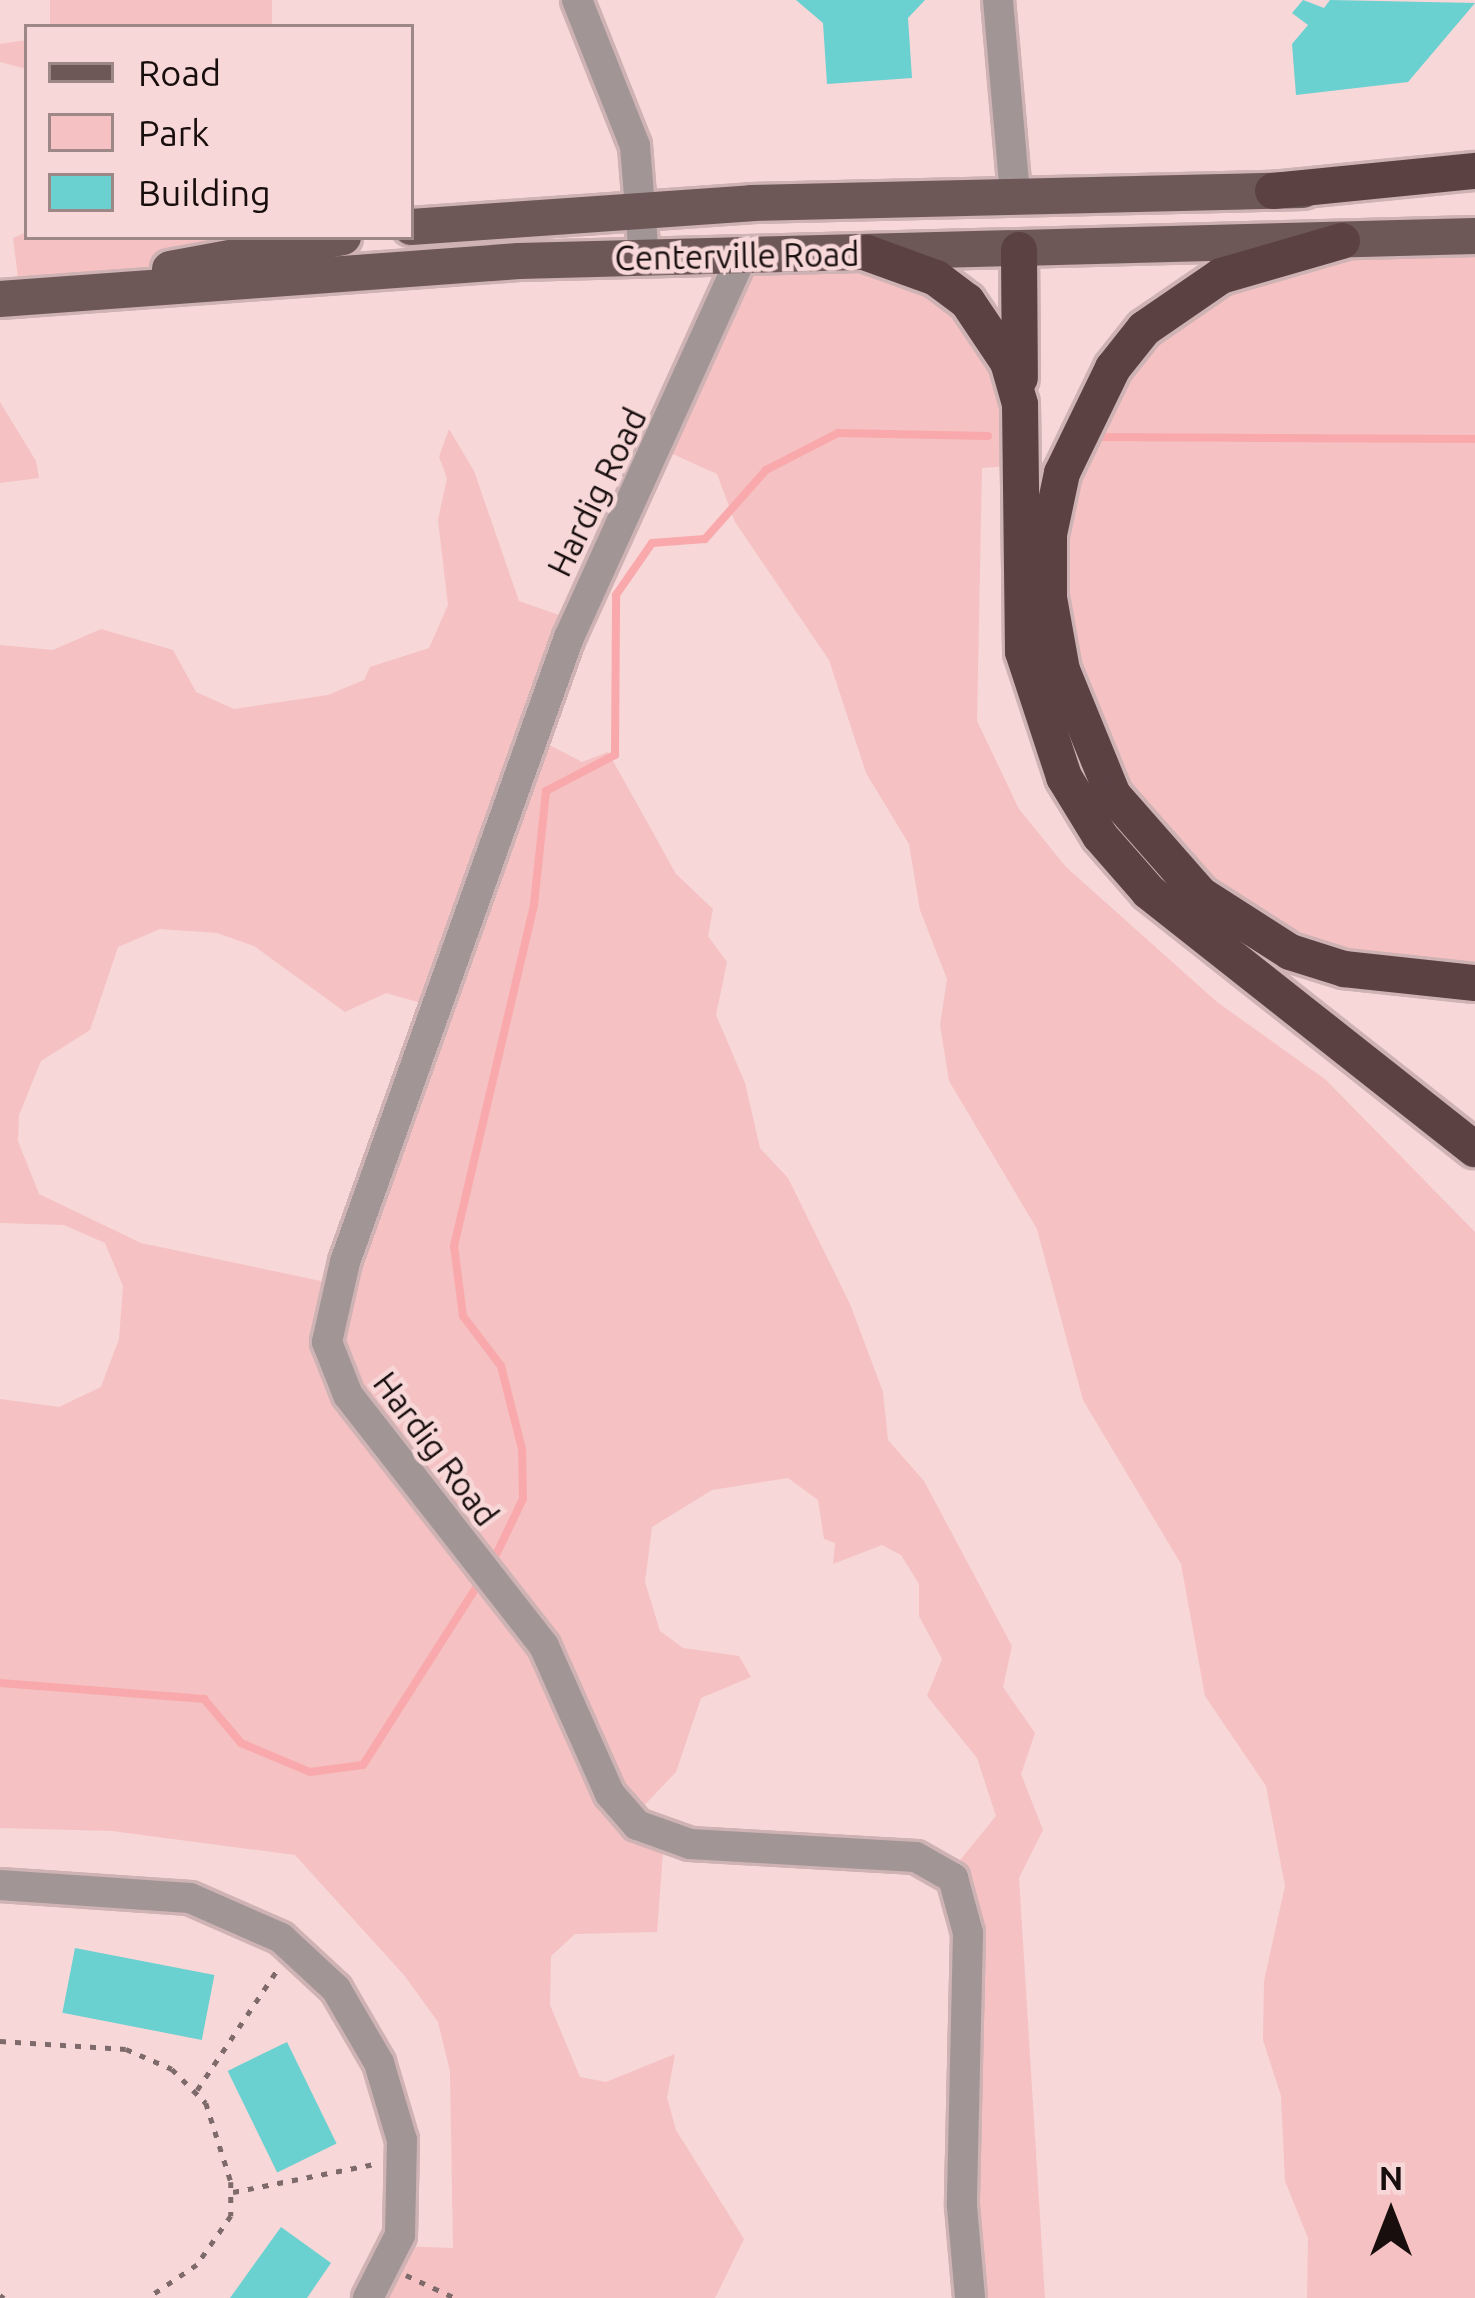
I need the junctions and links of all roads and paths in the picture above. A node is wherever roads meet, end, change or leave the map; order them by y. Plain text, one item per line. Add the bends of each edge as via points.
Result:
1 (577, 0) edge
2 (998, 0) edge
3 (1475, 171) edge
4 (1475, 189) edge
5 (1273, 191) junction
6 (1015, 195) junction
7 (638, 208) junction
8 (414, 227) edge
9 (1475, 236) edge
10 (326, 240) edge
11 (1342, 241) junction
12 (1019, 250) junction
13 (867, 253) junction
14 (742, 256) junction
15 (644, 258) junction
16 (0, 299) edge
17 (1021, 404) junction
18 (1475, 982) edge
19 (1475, 1149) edge
20 (0, 1885) edge
21 (296, 1948) junction
22 (0, 2041) edge
23 (197, 2090) junction
24 (402, 2167) junction
25 (233, 2192) junction
26 (388, 2268) junction
27 (150, 2298) edge
28 (368, 2298) edge
29 (455, 2298) edge
30 (970, 2298) edge

1 - 7 street via 635,146
2 - 6 street
3 - 5 highway
4 - 5 main road, Centerville Road
5 - 6 main road, Centerville Road
6 - 7 main road, Centerville Road
6 - 12 main road
7 - 8 main road, Centerville Road
7 - 15 street
9 - 11 main road, Centerville Road
10 - 16 main road, Centerville Road
11 - 12 main road, Centerville Road
11 - 18 highway via 1221,276 1144,329 1113,368 1062,473 1049,534 1049,598 1062,670 1113,795 1201,895 1247,928 1326,963 1404,980
12 - 13 main road, Centerville Road
12 - 17 highway
13 - 14 main road, Centerville Road
13 - 17 highway via 936,278 967,302 992,331
14 - 15 main road, Centerville Road
14 - 30 street, Hardig Road via 692,380 594,572 331,1304 327,1342 338,1379 562,1676 601,1776 638,1825 690,1844 925,1858 959,1888 968,1933 962,2206
15 - 16 main road, Centerville Road
17 - 19 highway via 1023,652 1076,797 1149,892
20 - 21 street via 190,1898
21 - 23 path
21 - 24 street via 366,2033 394,2102
22 - 23 path via 126,2049 154,2058
23 - 25 path via 214,2119
24 - 25 path via 365,2164
24 - 26 street via 400,2235
25 - 27 path via 214,2249
26 - 28 street
26 - 29 path

